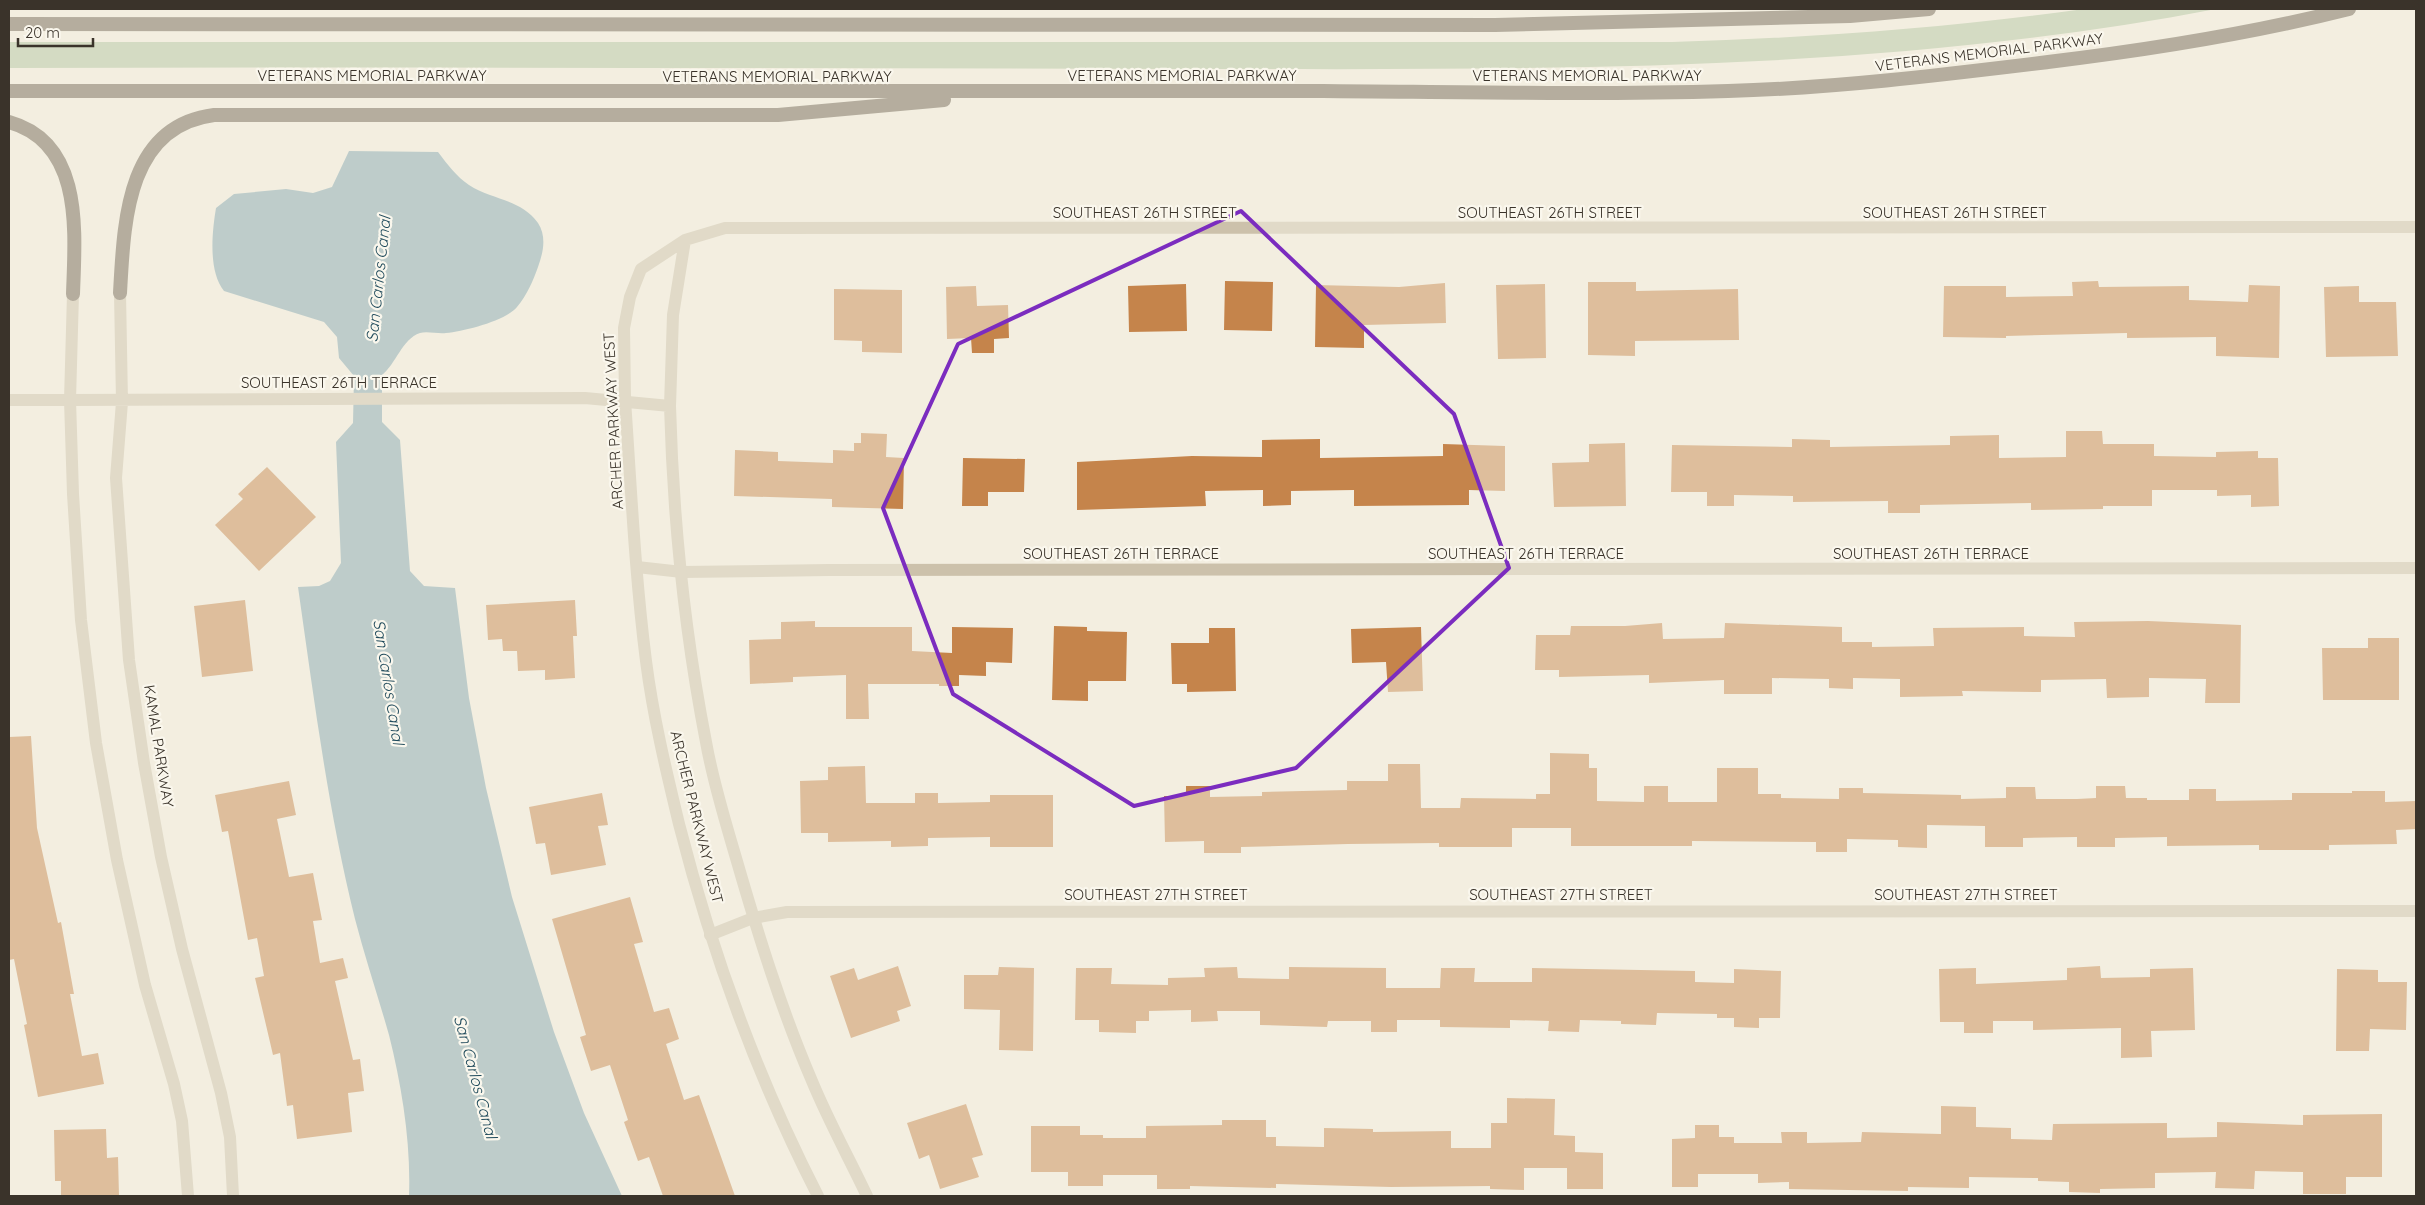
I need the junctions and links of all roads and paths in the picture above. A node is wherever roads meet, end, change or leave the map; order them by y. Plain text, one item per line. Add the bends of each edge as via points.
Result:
1 (1929, 9) edge
2 (2349, 9) edge
3 (9, 24) edge
4 (9, 91) edge
5 (1032, 92) junction
6 (9, 122) edge
7 (2416, 227) edge
8 (685, 240) junction
9 (120, 293) joint
10 (73, 294) joint
11 (9, 400) edge
12 (70, 400) junction
13 (625, 400) junction
14 (122, 402) junction
15 (670, 406) junction
16 (637, 567) junction
17 (2416, 568) edge
18 (682, 572) junction
19 (2416, 911) edge
20 (753, 918) junction
21 (710, 935) junction
22 (188, 1196) edge
23 (233, 1196) edge
24 (818, 1196) edge
25 (867, 1196) edge

1 - 3 highway via 1821,17 1495,25
2 - 5 highway, VETERANS MEMORIAL PARKWAY via 2208,39 2104,55 1921,78 1834,85 1729,91 1538,93
4 - 5 highway, VETERANS MEMORIAL PARKWAY
5 - 9 highway via 778,115 195,117 174,128 153,147 139,171 126,220
6 - 10 highway via 25,126 50,148 66,175 74,206
7 - 8 street, SOUTHEAST 26TH STREET via 725,228
8 - 13 street, ARCHER PARKWAY WEST via 641,269 630,298 624,328
8 - 15 street, ARCHER PARKWAY WEST via 673,315
9 - 14 street, KAMAL PARKWAY
10 - 12 street
11 - 12 street, SOUTHEAST 26TH TERRACE
12 - 14 street, SOUTHEAST 26TH TERRACE
12 - 22 street via 72,494 96,743 117,860 145,985 182,1121
13 - 14 street, SOUTHEAST 26TH TERRACE via 382,398
13 - 15 street, SOUTHEAST 26TH TERRACE
13 - 16 street, ARCHER PARKWAY WEST
14 - 23 street, KAMAL PARKWAY via 116,478 129,660 161,857 230,1137
15 - 18 street, ARCHER PARKWAY WEST
16 - 18 street, SOUTHEAST 26TH TERRACE
16 - 21 street, ARCHER PARKWAY WEST via 646,662 667,775
17 - 18 street, SOUTHEAST 26TH TERRACE
18 - 20 street, ARCHER PARKWAY WEST via 706,743
19 - 20 street, SOUTHEAST 27TH STREET via 787,912
20 - 21 street, SOUTHEAST 27TH STREET
20 - 25 street, ARCHER PARKWAY WEST via 812,1082
21 - 24 street, ARCHER PARKWAY WEST via 753,1056

